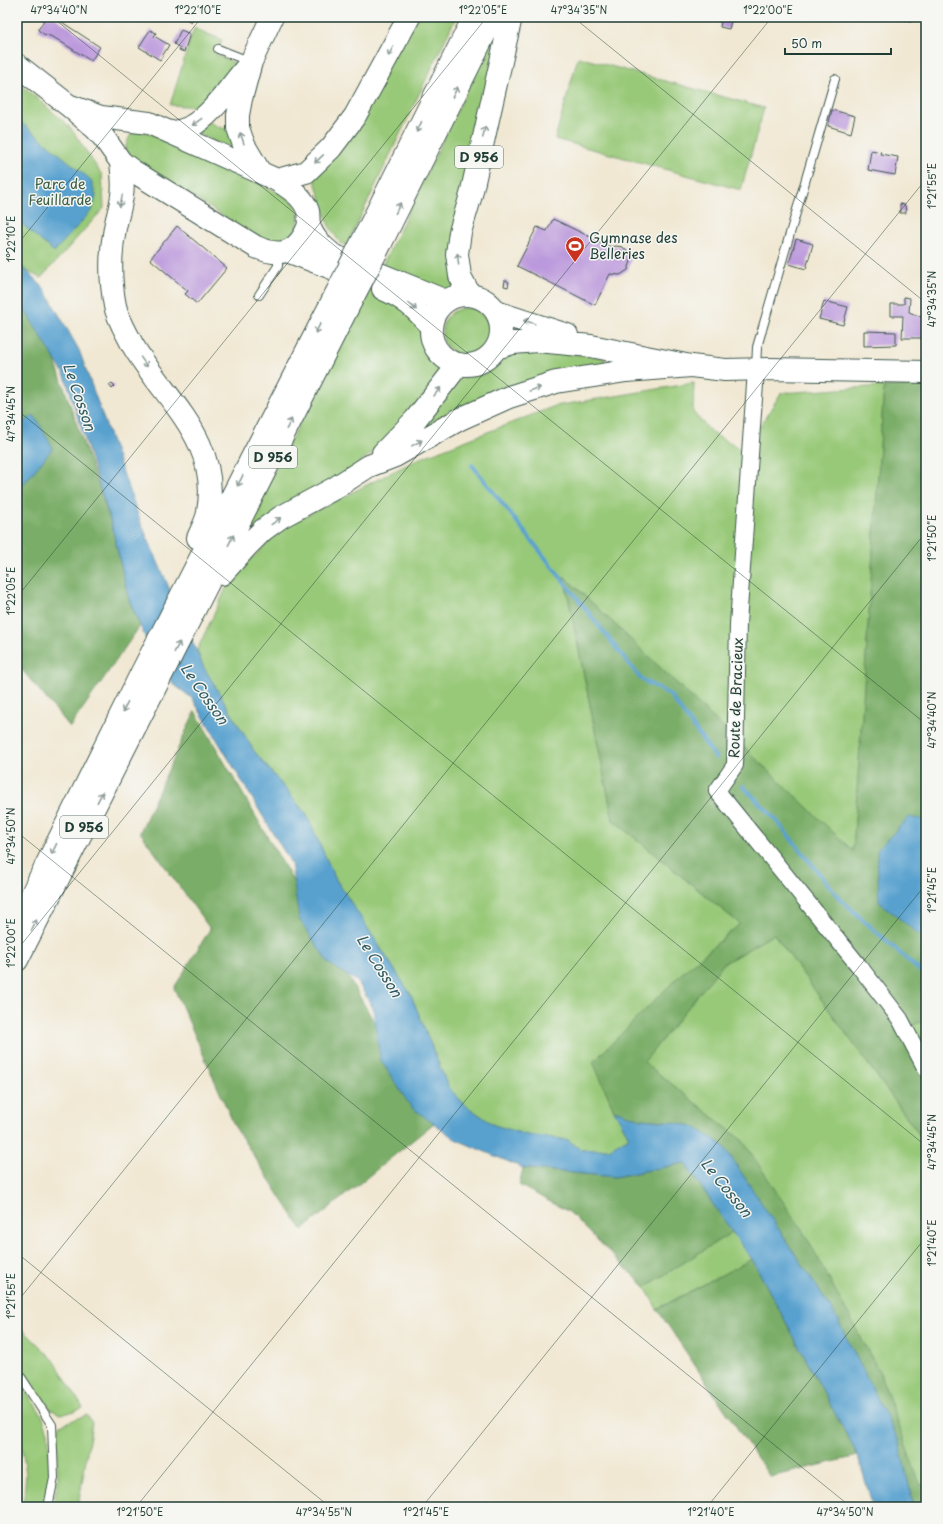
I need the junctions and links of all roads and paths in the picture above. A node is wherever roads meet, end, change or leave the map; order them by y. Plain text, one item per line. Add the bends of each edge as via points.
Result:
1 (272, 17) edge
2 (410, 17) edge
3 (474, 17) edge
4 (493, 17) edge
5 (511, 17) edge
6 (218, 49) dead end
7 (252, 62) junction
8 (17, 65) edge
9 (834, 79) dead end
10 (68, 105) junction
11 (130, 121) junction
12 (172, 133) junction
13 (117, 157) junction
14 (268, 176) junction
15 (309, 225) junction
16 (373, 239) junction
17 (282, 252) junction
18 (259, 295) dead end
19 (470, 295) junction
20 (344, 297) junction
21 (446, 301) junction
22 (496, 312) junction
23 (431, 326) junction
24 (591, 346) junction
25 (496, 348) junction
26 (459, 364) junction
27 (691, 366) junction
28 (756, 370) junction
29 (926, 372) edge
30 (369, 466) junction
31 (183, 593) junction
32 (194, 612) junction
33 (17, 924) edge
34 (17, 960) edge
35 (926, 1069) edge
36 (17, 1371) edge
37 (48, 1507) edge

1 - 7 main road
2 -> 14 main road via 355,116 331,148 306,172
3 -> 16 main road, D 956
16 -> 4 main road, D 956
19 -> 5 main road, D 956 via 460,276 457,254 460,232 471,195
6 - 7 lane
7 -> 12 main road via 201,120 189,128
14 -> 7 main road via 247,151 238,128 241,99
8 - 10 main road
9 - 28 lane via 757,347
10 - 11 main road via 101,118
10 - 13 main road via 100,134
11 - 12 main road via 149,123
11 - 13 main road via 115,135
12 - 14 main road
13 - 17 main road via 170,195 242,239 268,252
13 -> 31 main road, D 956 via 122,196 111,253 115,307 137,352 196,434 208,471 208,513 192,554
14 - 15 main road via 293,190 302,200 308,211
15 - 17 main road via 304,236 294,247
15 - 21 main road via 322,246 333,255
16 - 20 main road, D 956, bridge
17 - 18 lane via 278,266
17 -> 23 main road via 307,258 397,294
19 - 21 main road
19 - 22 main road via 480,298
20 -> 31 main road, D 956
32 -> 20 main road, D 956
21 - 23 main road via 436,312
24 -> 22 main road via 560,332
22 - 25 main road via 501,330
23 - 26 main road via 435,346 445,358
24 - 25 main road via 537,341 513,343
24 - 27 main road
25 - 26 main road via 480,362 470,365
30 -> 26 main road, D 956 via 415,420
27 - 28 main road
30 -> 27 main road, D 956 via 395,456 460,419 556,382
28 - 29 main road
28 - 35 street, Route de Bracieux via 738,624 735,764 717,791 900,1019
32 -> 30 main road, D 956 via 224,572 263,530
31 -> 33 main road, D 956
34 -> 32 main road, D 956
36 - 37 lane via 52,1425 54,1478

